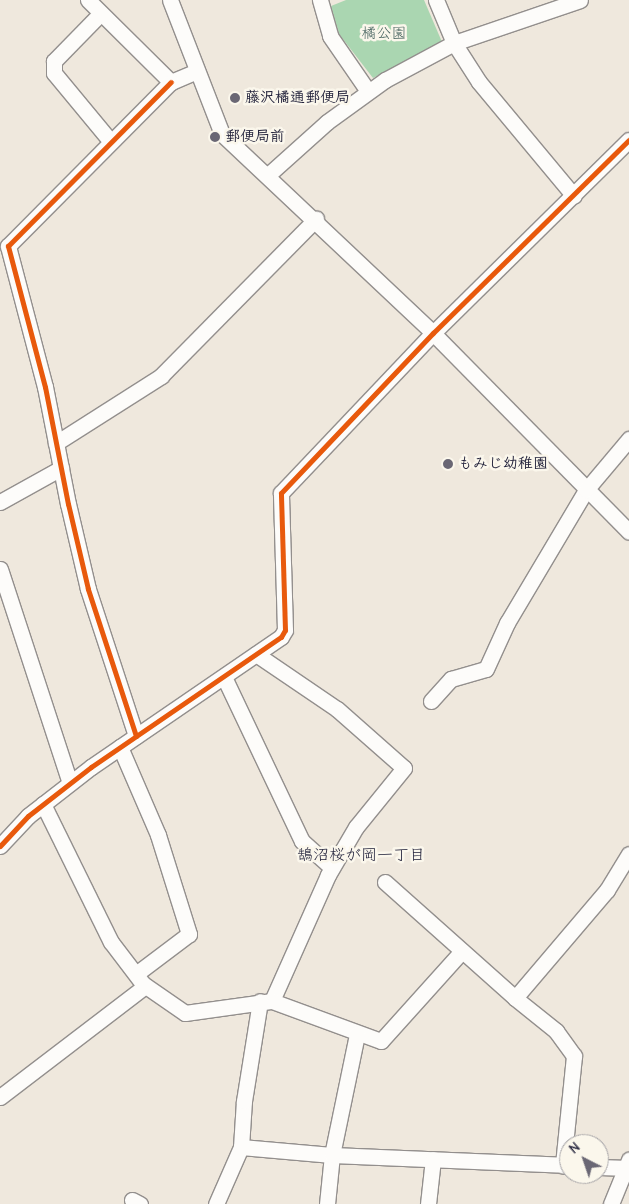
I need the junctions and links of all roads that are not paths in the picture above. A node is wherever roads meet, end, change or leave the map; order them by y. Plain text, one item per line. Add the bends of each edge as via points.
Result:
1 (88, 0) edge
2 (170, 0) edge
3 (320, 0) edge
4 (436, 0) edge
5 (580, 0) edge
6 (100, 14) junction
7 (454, 43) junction
8 (195, 72) junction
9 (171, 82) junction
10 (368, 91) junction
11 (629, 140) edge
12 (111, 142) junction
13 (268, 175) junction
14 (574, 196) junction
15 (316, 220) junction
16 (433, 334) junction
17 (629, 439) edge
18 (56, 443) junction
19 (61, 468) junction
20 (586, 490) junction
21 (0, 502) edge
22 (629, 531) edge
23 (0, 569) edge
24 (256, 654) junction
25 (224, 677) junction
26 (431, 701) dead end
27 (136, 736) junction
28 (120, 747) junction
29 (70, 783) junction
30 (43, 804) junction
31 (0, 846) edge
32 (629, 854) edge
33 (332, 868) junction
34 (385, 882) dead end
35 (462, 951) junction
36 (140, 980) junction
37 (515, 998) junction
38 (266, 1001) junction
39 (357, 1034) junction
40 (0, 1097) edge
41 (568, 1134) edge
42 (240, 1147) junction
43 (332, 1154) junction
44 (433, 1159) junction
45 (559, 1165) edge
46 (628, 1165) edge
47 (609, 1166) edge
48 (216, 1204) edge
49 (327, 1204) edge
50 (428, 1204) edge
51 (611, 1204) edge

1 - 6 street
2 - 8 street
3 - 10 street via 330,36
4 - 7 street
5 - 7 street
6 - 9 street
6 - 12 street via 54,61 54,73
7 - 10 street
7 - 14 street via 505,116
8 - 9 street
8 - 13 street via 222,134
9 - 12 street
10 - 13 street via 327,122
11 - 14 street
12 - 18 street via 8,246 45,387
13 - 15 street
14 - 16 street
15 - 16 street
15 - 18 street via 161,376
16 - 20 street
16 - 24 street via 281,493 285,630
17 - 20 street
18 - 19 street
19 - 21 street
19 - 27 street via 88,589
20 - 22 street
20 - 26 street via 507,623 486,670 451,679
23 - 29 street
24 - 25 street
24 - 33 street via 337,709 404,768 356,828
25 - 27 street
25 - 33 street via 302,841
27 - 28 street
28 - 29 street
28 - 36 street via 158,835 189,934
29 - 30 street
30 - 31 street
30 - 36 street via 111,942
32 - 37 street via 607,890
33 - 38 street
34 - 35 street
35 - 37 street
35 - 39 street via 381,1041
36 - 38 street via 185,1013
36 - 40 street
37 - 41 street via 556,1031 574,1056
38 - 39 street
38 - 42 street via 244,1102
39 - 43 street
42 - 43 street
42 - 48 street
43 - 44 street
43 - 49 street
44 - 45 street
44 - 50 street
46 - 47 street
46 - 51 street

